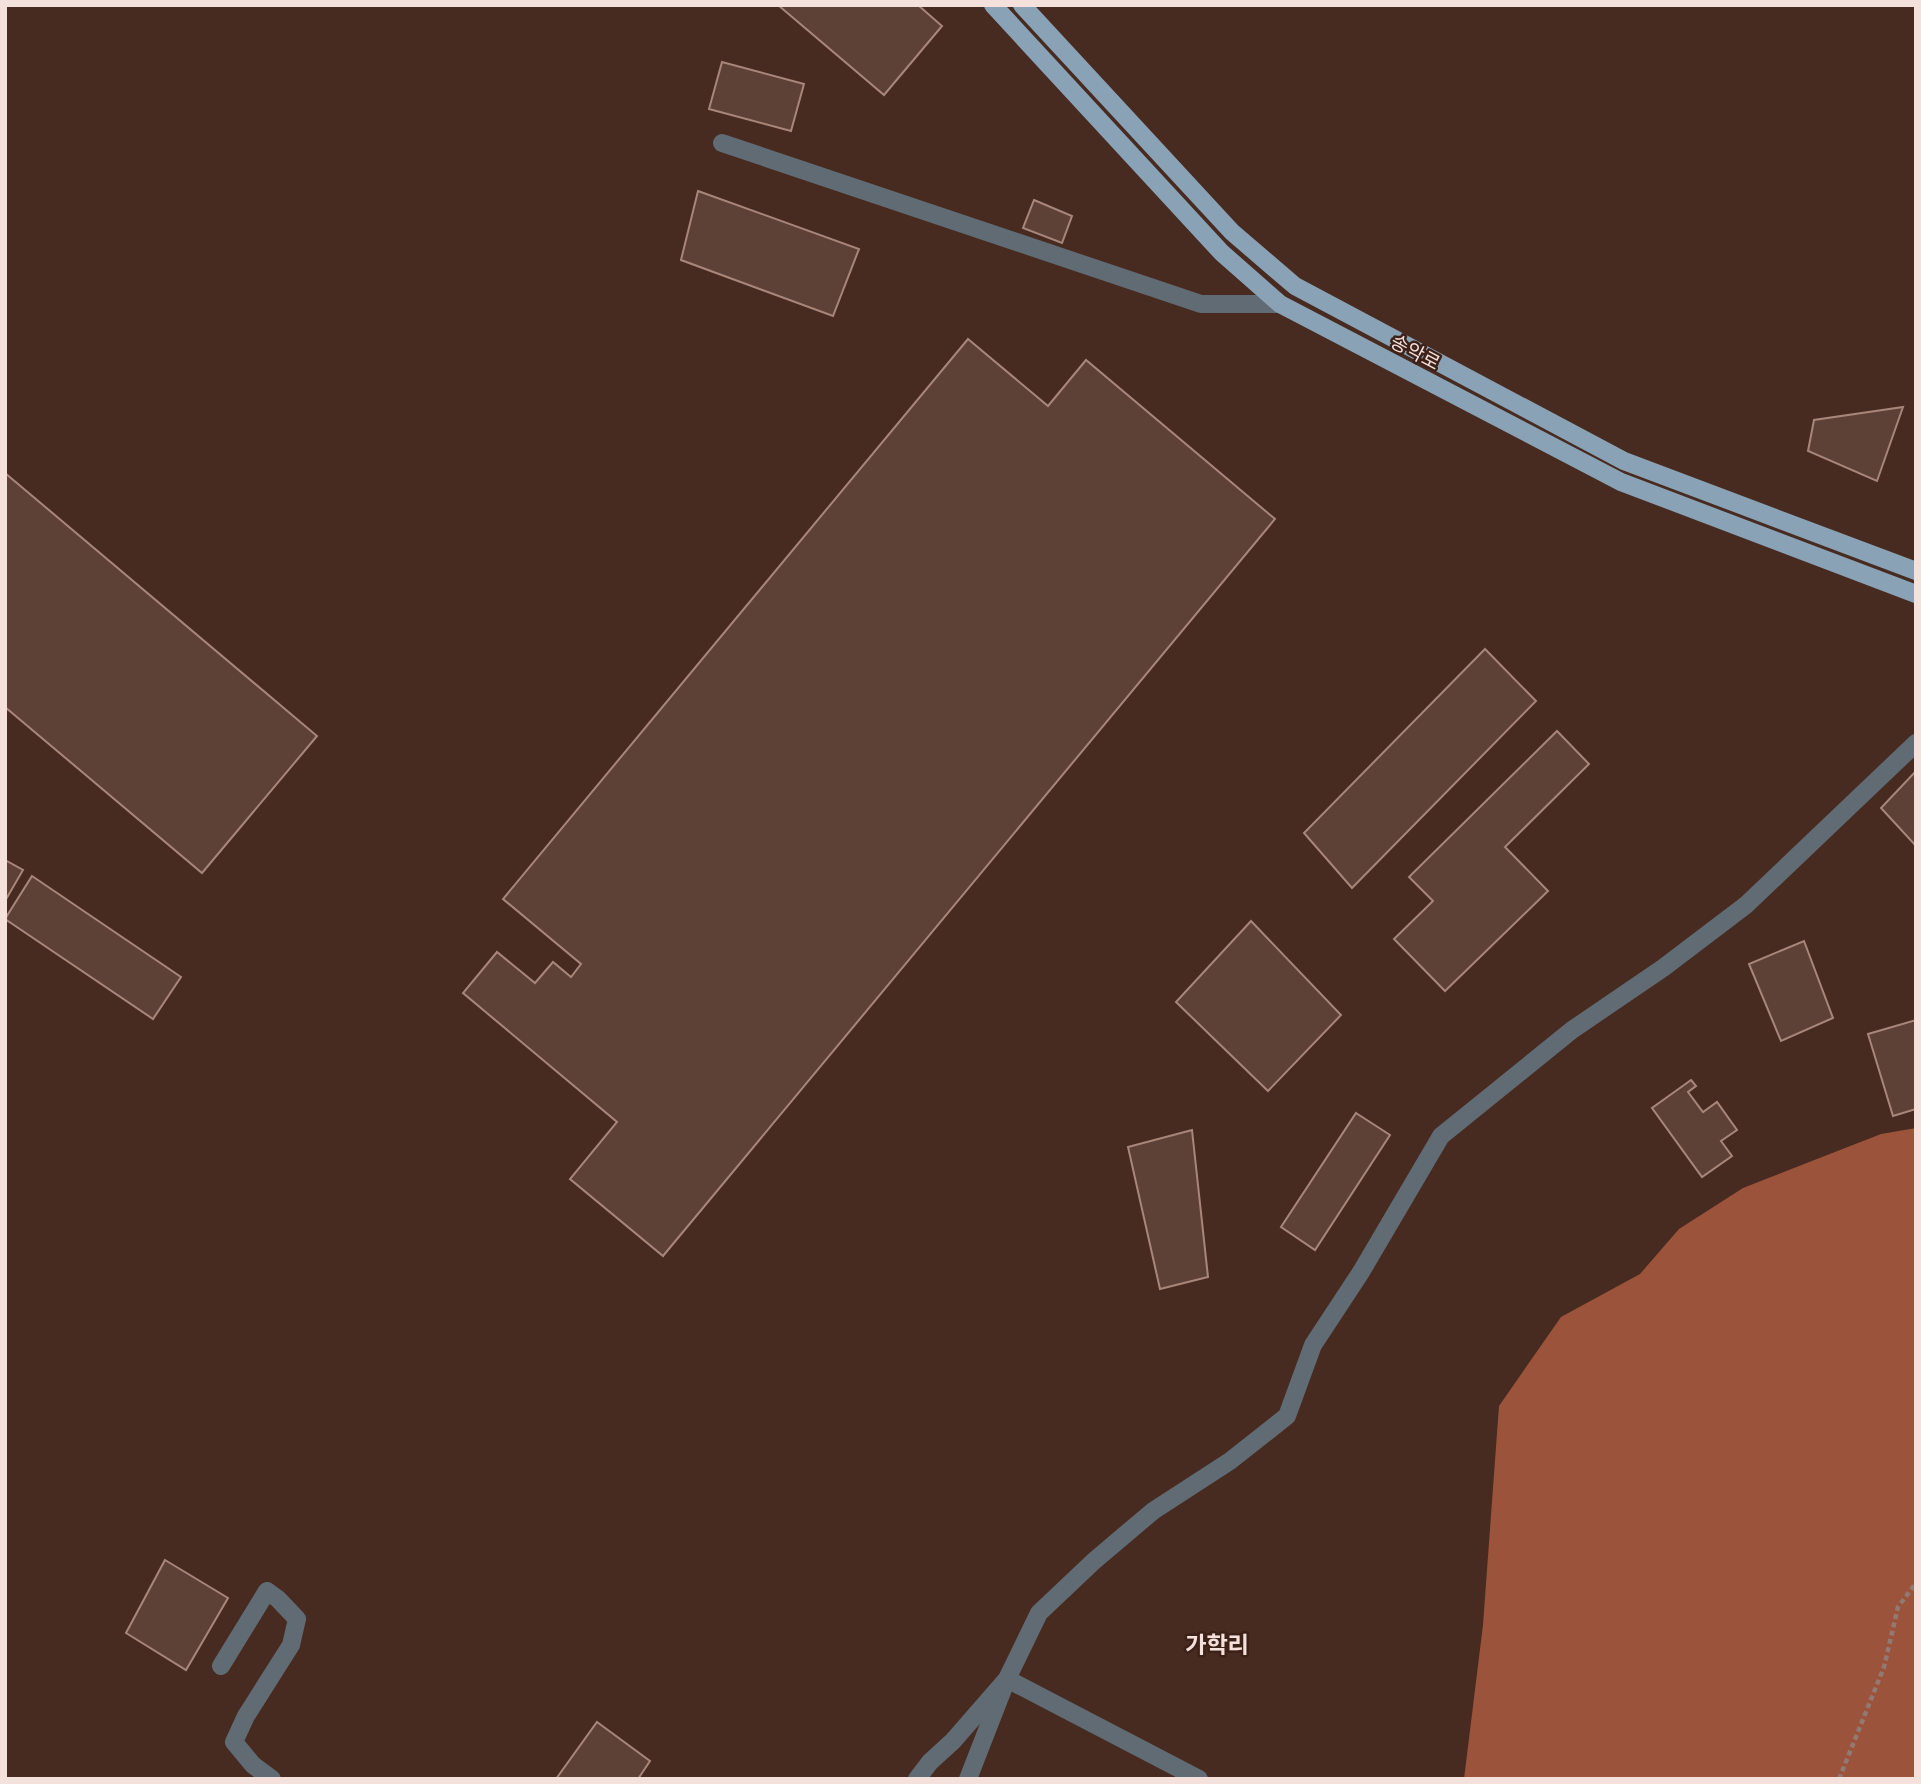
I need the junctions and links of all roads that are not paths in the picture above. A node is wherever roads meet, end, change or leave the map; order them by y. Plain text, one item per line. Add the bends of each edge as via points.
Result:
1 (993, 5) edge
2 (1023, 5) edge
3 (722, 143) dead end
4 (1280, 304) junction
5 (1916, 571) edge
6 (1916, 594) edge
7 (1916, 743) edge
8 (221, 1666) dead end
9 (1006, 1679) junction
10 (272, 1779) edge
11 (917, 1779) edge
12 (968, 1779) edge
13 (1199, 1779) edge

1 - 4 main road, 송악로 via 1222,253
2 - 5 main road via 1232,232 1295,286 1624,461
3 - 4 street via 1201,304
4 - 6 main road, 송악로 via 1621,482
7 - 9 street via 1746,905 1572,1030 1441,1136 1313,1346 1287,1416 1230,1461 1153,1511 1095,1560 1039,1613
8 - 10 street via 267,1591 297,1619 291,1646 234,1742
9 - 11 street
9 - 12 street
9 - 13 street

